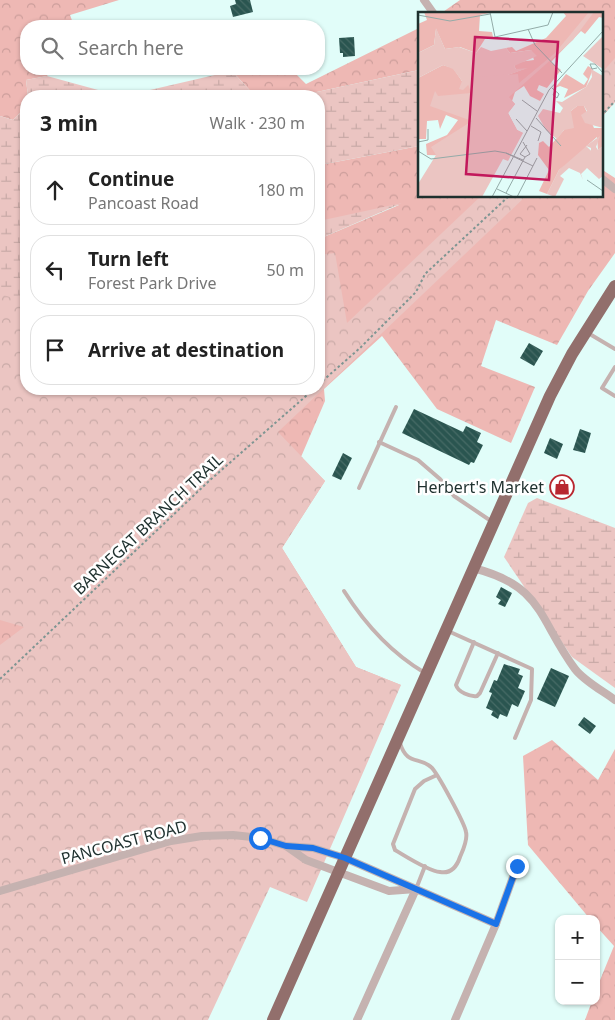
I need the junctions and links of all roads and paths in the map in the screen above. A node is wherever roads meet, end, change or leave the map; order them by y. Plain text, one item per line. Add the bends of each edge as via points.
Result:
1 (424, 0) edge
2 (433, 12) edge
3 (615, 101) edge
4 (602, 115) edge
5 (602, 179) edge
6 (615, 189) edge
7 (508, 198) edge
8 (615, 286) edge
9 (586, 332) junction
10 (615, 349) edge
11 (615, 367) edge
12 (325, 379) edge
13 (307, 395) edge
14 (615, 396) edge
15 (396, 407) dead end
16 (379, 442) junction
17 (359, 488) dead end
18 (493, 522) junction
19 (473, 568) junction
20 (344, 591) dead end
21 (446, 630) junction
22 (474, 642) junction
23 (498, 653) junction
24 (427, 674) junction
25 (0, 679) edge
26 (615, 700) edge
27 (516, 738) dead end
28 (398, 739) junction
29 (437, 775) junction
30 (286, 846) junction
31 (345, 858) junction
32 (425, 866) junction
33 (517, 866) dead end
34 (339, 872) junction
35 (416, 889) junction
36 (0, 891) edge
37 (496, 924) junction
38 (273, 1020) edge
39 (358, 1020) edge
40 (455, 1020) edge

1 - 2 street
3 - 4 path
5 - 6 street
7 - 12 path via 425,274 416,292
8 - 9 highway
9 - 10 lane
9 - 18 highway via 550,396
11 - 14 lane via 602,388
13 - 25 path, BARNEGAT BRANCH TRAIL via 209,480
15 - 16 lane
16 - 17 lane
16 - 18 lane via 418,460 454,496
18 - 19 highway
19 - 21 highway
19 - 26 street via 515,583 536,603 576,671
20 - 24 lane via 361,618 406,662
21 - 22 lane
21 - 24 highway
22 - 23 lane
22 - 23 lane via 456,685 471,696 480,693
23 - 27 lane via 527,666 533,674 531,700
24 - 28 highway
28 - 29 lane via 405,755 431,766
28 - 31 highway
29 - 32 lane via 415,789 393,844 395,850
29 - 32 lane via 466,832 466,842 451,871 441,873
30 - 31 street, PANCOAST ROAD via 313,848
30 - 34 street, PANCOAST ROAD via 306,860
30 - 36 street, PANCOAST ROAD via 260,838 233,835 171,841
31 - 34 highway
31 - 35 street, PANCOAST ROAD
32 - 35 lane
33 - 37 street
34 - 35 street, PANCOAST ROAD via 390,891
34 - 38 highway
35 - 37 street, PANCOAST ROAD
35 - 39 street
37 - 40 street

